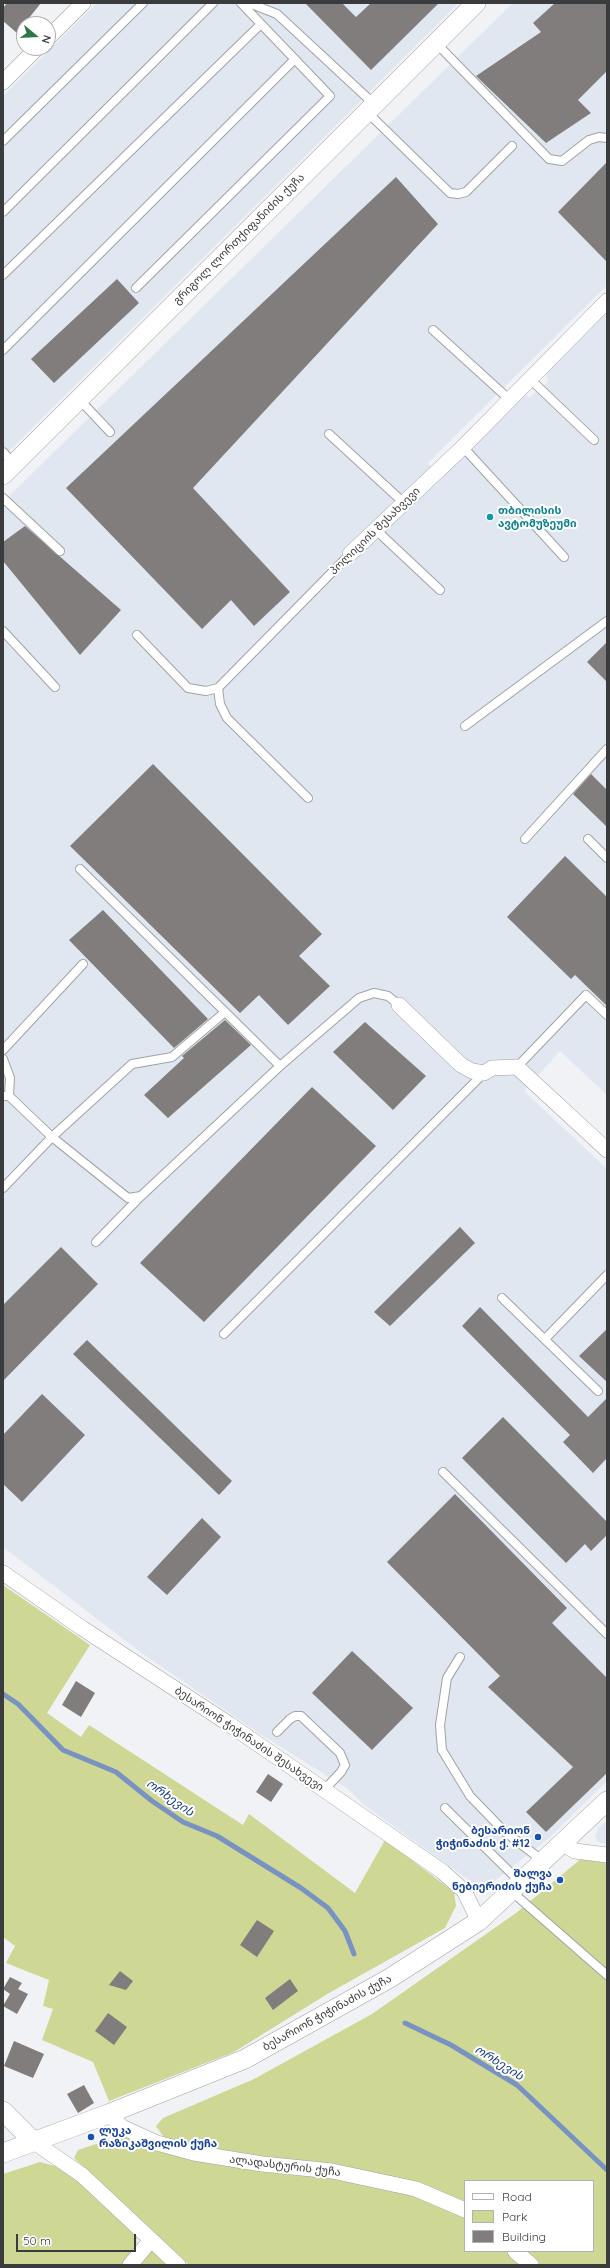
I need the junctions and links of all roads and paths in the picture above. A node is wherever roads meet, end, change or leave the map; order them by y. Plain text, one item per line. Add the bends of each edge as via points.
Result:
1 (83, 3) edge
2 (143, 3) edge
3 (213, 3) edge
4 (240, 3) edge
5 (249, 3) edge
6 (476, 3) edge
7 (261, 24) junction
8 (56, 30) edge
9 (436, 43) junction
10 (29, 56) edge
11 (294, 59) junction
12 (3, 82) edge
13 (370, 108) junction
14 (607, 138) edge
15 (3, 141) edge
16 (512, 146) dead end
17 (3, 212) edge
18 (3, 275) edge
19 (136, 288) dead end
20 (607, 301) edge
21 (433, 330) dead end
22 (3, 350) edge
23 (530, 379) junction
24 (79, 399) junction
25 (510, 400) junction
26 (110, 432) dead end
27 (329, 434) dead end
28 (594, 440) dead end
29 (463, 447) junction
30 (7, 464) edge
31 (3, 498) edge
32 (404, 503) junction
33 (376, 530) junction
34 (60, 551) dead end
35 (350, 554) joint
36 (564, 557) dead end
37 (440, 590) dead end
38 (607, 621) edge
39 (3, 630) edge
40 (137, 635) dead end
41 (55, 686) dead end
42 (218, 688) junction
43 (465, 726) dead end
44 (607, 749) edge
45 (308, 798) dead end
46 (525, 839) dead end
47 (588, 839) dead end
48 (607, 858) edge
49 (80, 868) dead end
50 (82, 964) dead end
51 (399, 1004) joint
52 (225, 1012) junction
53 (607, 1015) edge
54 (3, 1050) edge
55 (3, 1059) edge
56 (280, 1066) junction
57 (517, 1067) junction
58 (484, 1073) junction
59 (6, 1096) edge
60 (52, 1137) junction
61 (607, 1150) edge
62 (3, 1188) edge
63 (141, 1196) junction
64 (96, 1242) dead end
65 (607, 1275) edge
66 (502, 1298) dead end
67 (224, 1334) dead end
68 (545, 1339) junction
69 (598, 1391) dead end
70 (443, 1472) dead end
71 (3, 1573) edge
72 (607, 1634) edge
73 (460, 1657) dead end
74 (277, 1732) dead end
75 (324, 1790) junction
76 (607, 1801) edge
77 (445, 1808) dead end
78 (562, 1843) junction
79 (607, 1856) edge
80 (543, 1861) junction
81 (516, 1886) junction
82 (479, 1921) junction
83 (607, 1975) edge
84 (3, 2111) edge
85 (108, 2114) junction
86 (34, 2142) junction
87 (3, 2153) edge
88 (464, 2210) edge
89 (151, 2240) junction
90 (516, 2252) edge
91 (130, 2265) edge
92 (178, 2265) edge
93 (531, 2265) edge

1 - 8 street
2 - 15 lane
3 - 17 lane
4 - 7 lane
5 - 13 lane via 278,14
6 - 9 street, გრიგოლ ლორთქიფანიძის ქუჩა
7 - 11 lane
7 - 18 lane
9 - 13 street, გრიგოლ ლორთქიფანიძის ქუჩა
9 - 14 lane via 550,159 562,161 589,140
10 - 12 street
11 - 19 lane via 330,96
11 - 22 lane
13 - 16 lane via 450,193 466,192
13 - 24 street, გრიგოლ ლორთქიფანიძის ქუჩა
20 - 23 street, პოლიციის შესახვევი
21 - 25 lane
23 - 25 street, პოლიციის შესახვევი
23 - 28 lane
24 - 26 lane
24 - 30 street, გრიგოლ ლორთქიფანიძის ქუჩა
25 - 29 street, პოლიციის შესახვევი
27 - 32 lane
29 - 32 street, პოლიციის შესახვევი
29 - 36 lane
31 - 34 lane
32 - 33 street, პოლიციის შესახვევი
33 - 35 street, პოლიციის შესახვევი
33 - 37 lane
35 - 42 lane, პოლიციის შესახვევი
38 - 43 lane
39 - 41 lane
40 - 42 lane via 188,688 206,691
42 - 45 lane via 220,704 226,718
44 - 46 lane
47 - 48 lane
49 - 52 lane
50 - 54 lane
51 - 56 lane via 388,996 374,993 359,998
51 - 58 street via 461,1065 472,1071
52 - 56 lane
52 - 60 lane via 172,1057 132,1064
53 - 57 lane via 586,995
55 - 59 lane via 10,1078
56 - 63 lane
57 - 58 street via 492,1068
57 - 61 street
58 - 67 lane
59 - 60 lane
60 - 62 lane
60 - 63 lane via 128,1198
63 - 64 lane
65 - 68 lane
66 - 68 lane
68 - 69 lane
70 - 72 lane
71 - 75 street, ბესარიონ ჭიჭინაძის შესახვევი
73 - 80 lane via 447,1678 440,1725 442,1750 470,1796 504,1830
74 - 75 lane via 290,1719 301,1716 340,1753 345,1765
75 - 82 street, ბესარიონ ჭიჭინაძის შესახვევი via 443,1872 464,1891
76 - 78 street, ბესარიონ ჭიჭინაძის ქუჩა
77 - 81 lane
78 - 79 street via 575,1851
78 - 80 street, ბესარიონ ჭიჭინაძის ქუჩა
80 - 81 street, ბესარიონ ჭიჭინაძის ქუჩა
81 - 82 street, ბესარიონ ჭიჭინაძის ქუჩა
81 - 83 lane
82 - 85 street, ბესარიონ ჭიჭინაძის ქუჩა via 390,1978 245,2059
84 - 86 street
85 - 86 street, ბესარიონ ჭიჭინაძის ქუჩა
85 - 88 street, ალადასტურის ქუჩა via 122,2127 157,2143 194,2153 262,2164 332,2170 408,2187
86 - 87 street, ბესარიონ ჭიჭინაძის ქუჩა
86 - 89 street via 82,2175
89 - 91 street
89 - 92 street
90 - 93 street

